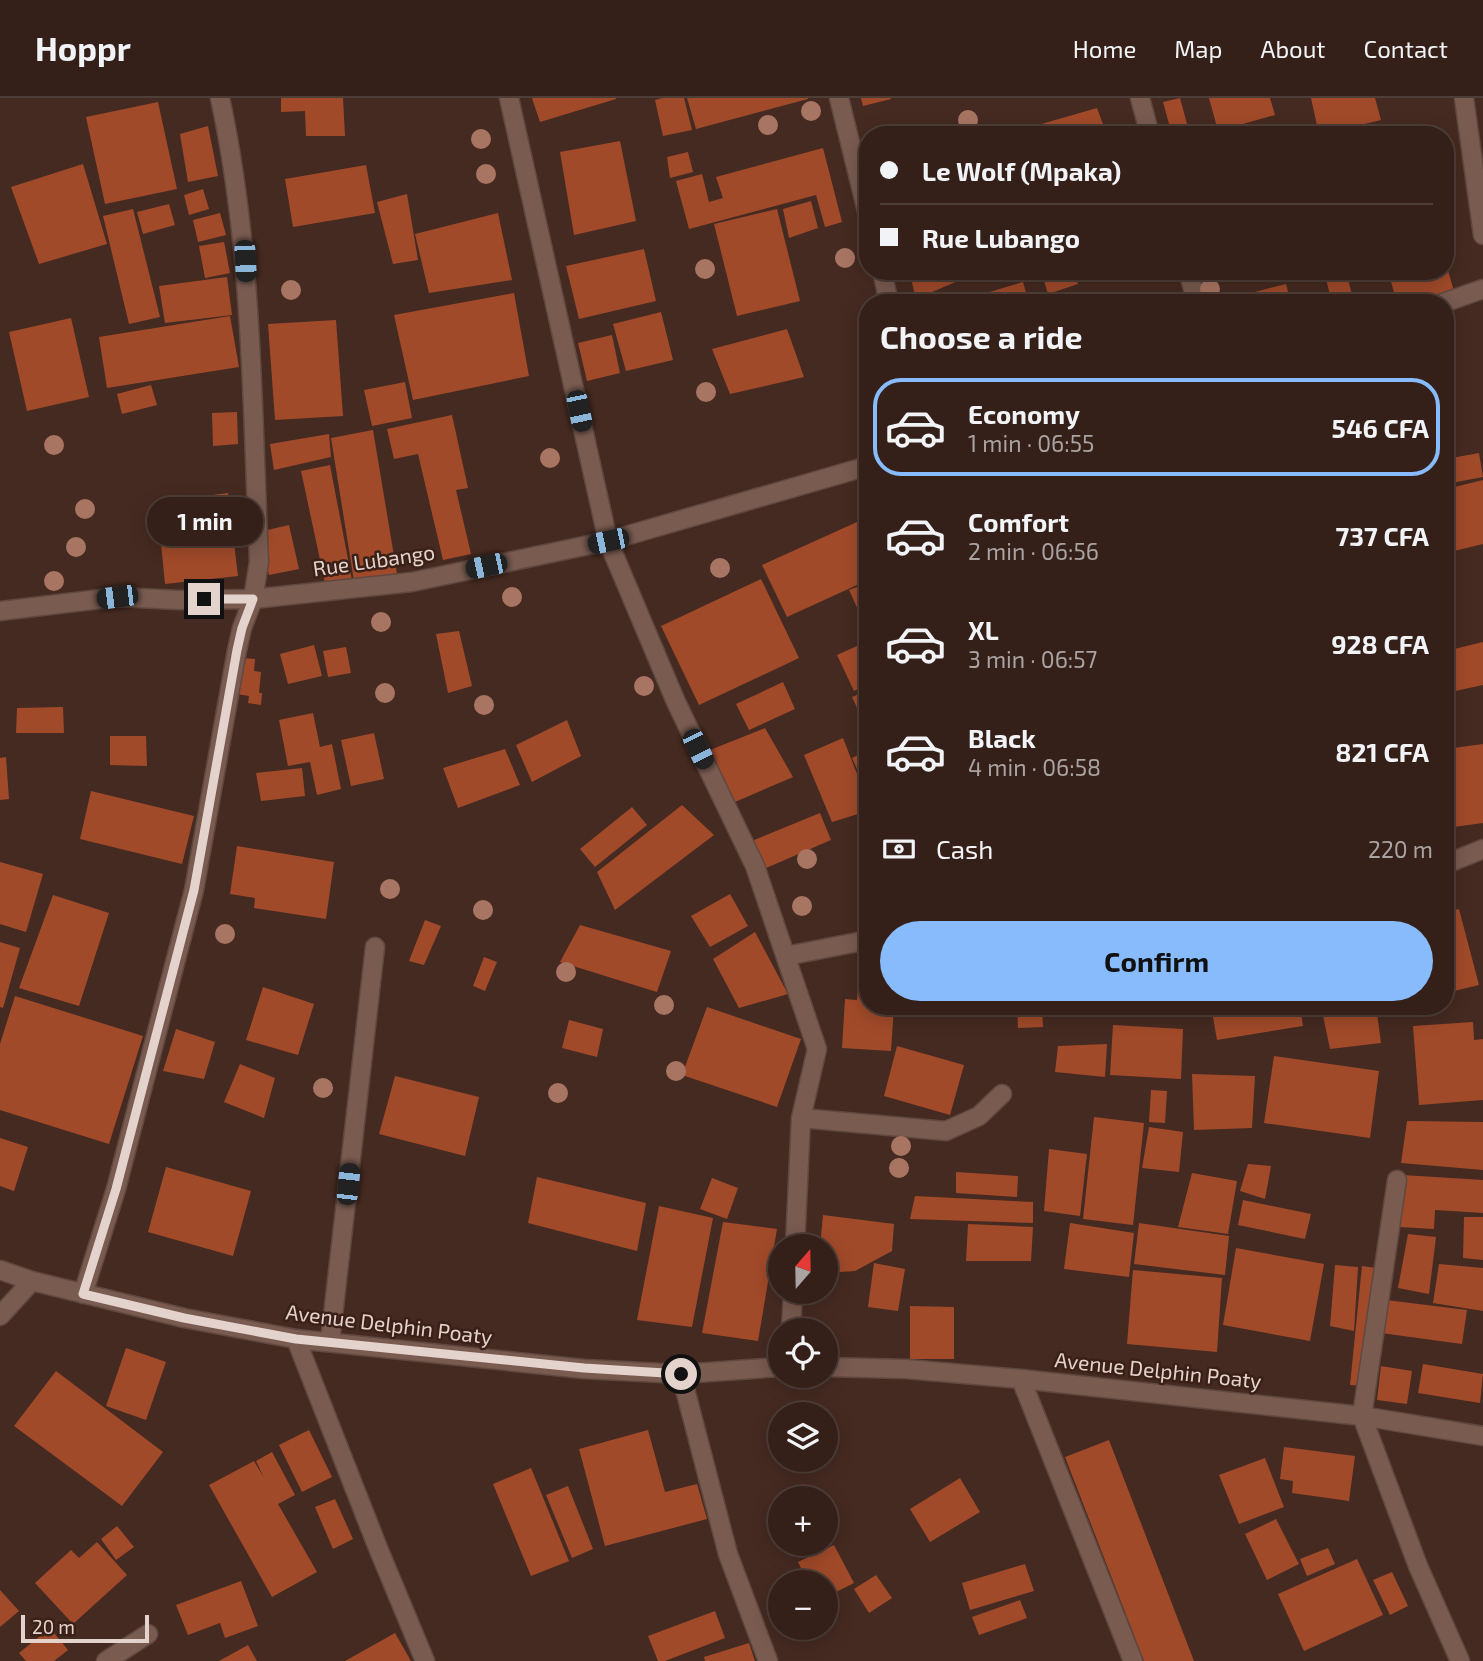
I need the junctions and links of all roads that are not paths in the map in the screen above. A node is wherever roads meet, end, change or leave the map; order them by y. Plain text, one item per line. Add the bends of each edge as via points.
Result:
1 (220, 98) edge
2 (509, 98) edge
3 (839, 98) edge
4 (1140, 98) edge
5 (1464, 98) edge
6 (1148, 126) edge
7 (859, 179) edge
8 (1483, 235) edge
9 (1483, 289) edge
10 (1454, 299) edge
11 (859, 469) edge
12 (608, 541) junction
13 (253, 599) junction
14 (0, 611) edge
15 (1483, 849) edge
16 (1454, 861) edge
17 (859, 942) edge
18 (375, 947) dead end
19 (786, 956) junction
20 (1002, 1094) dead end
21 (801, 1118) junction
22 (1397, 1180) dead end
23 (796, 1234) edge
24 (0, 1270) edge
25 (32, 1281) junction
26 (83, 1294) junction
27 (0, 1316) edge
28 (296, 1339) junction
29 (330, 1342) junction
30 (838, 1367) edge
31 (768, 1368) edge
32 (681, 1374) junction
33 (1021, 1379) junction
34 (1363, 1416) junction
35 (1483, 1436) edge
36 (148, 1634) dead end
37 (106, 1661) edge
38 (425, 1661) edge
39 (768, 1661) edge
40 (1133, 1661) edge
41 (1461, 1661) edge

1 - 13 street via 245,261 259,562
2 - 12 street
3 - 7 street
4 - 6 street
5 - 8 street
9 - 10 street
11 - 12 street, Rue Lubango
12 - 13 street, Rue Lubango via 412,582
12 - 19 street via 676,702 755,866
13 - 14 street, Rue Lubango via 117,597
13 - 26 street via 237,650 194,890 116,1189
15 - 16 street
17 - 19 street
18 - 29 street
19 - 21 street via 817,1049
20 - 21 street via 979,1116 946,1131
21 - 23 street
22 - 34 street
24 - 25 street, Avenue Delphin Poaty
25 - 26 street, Avenue Delphin Poaty
25 - 27 street
26 - 28 street, Avenue Delphin Poaty
28 - 29 street, Avenue Delphin Poaty
28 - 38 street
29 - 32 street, Avenue Delphin Poaty
30 - 33 street, Avenue Delphin Poaty
31 - 32 street, Avenue Delphin Poaty
32 - 39 street via 728,1554
33 - 34 street, Avenue Delphin Poaty
33 - 40 street
34 - 35 street, Avenue Delphin Poaty
34 - 41 street via 1418,1566
36 - 37 street

